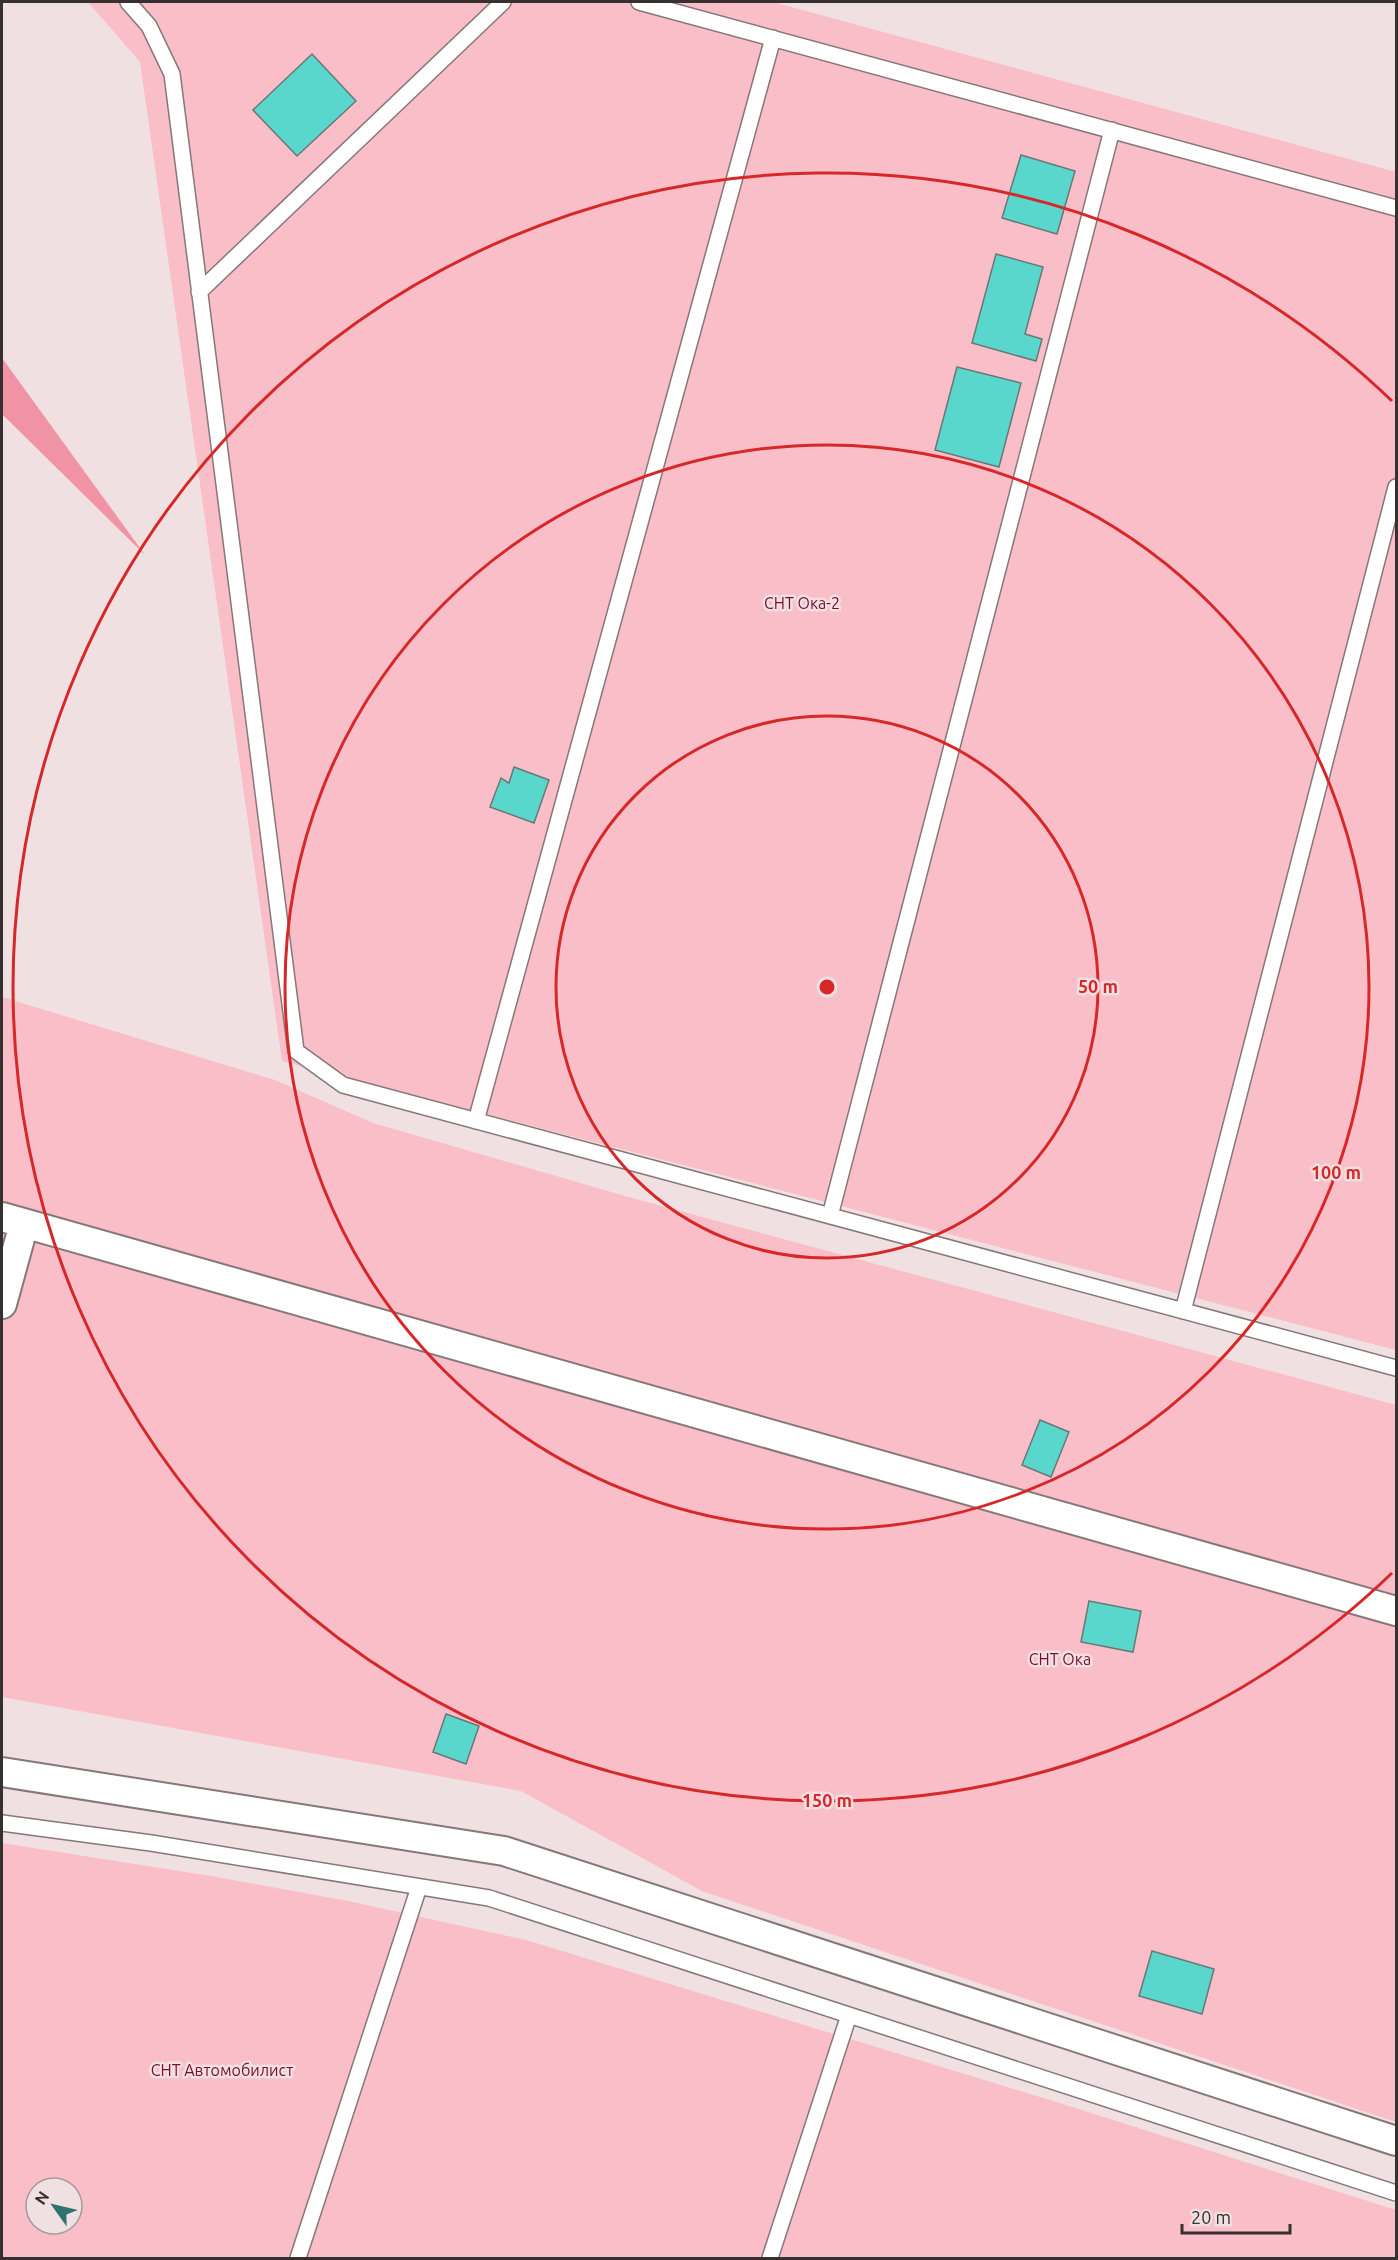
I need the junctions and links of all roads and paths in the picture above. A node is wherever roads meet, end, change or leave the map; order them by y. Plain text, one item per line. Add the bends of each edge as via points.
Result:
1 (128, 2) edge
2 (502, 2) edge
3 (639, 2) edge
4 (773, 38) junction
5 (1112, 130) junction
6 (1396, 208) edge
7 (199, 292) junction
8 (1396, 487) edge
9 (476, 1121) junction
10 (830, 1216) junction
11 (13, 1220) edge
12 (2, 1304) edge
13 (1183, 1311) junction
14 (1396, 1368) edge
15 (1396, 1611) edge
16 (2, 1772) edge
17 (2, 1823) edge
18 (419, 1887) junction
19 (849, 2015) junction
20 (1396, 2141) edge
21 (1396, 2193) edge
22 (298, 2259) edge
23 (770, 2259) edge

1 - 7 lane via 149,26 171,74
2 - 7 lane
3 - 4 lane
4 - 5 lane
4 - 9 lane
5 - 6 lane
5 - 10 lane
7 - 9 lane via 296,1051 343,1085
8 - 13 lane
9 - 10 lane
10 - 13 lane
11 - 12 street
11 - 15 street
13 - 14 lane
16 - 20 street via 504,1851
17 - 18 lane
18 - 19 lane via 489,1898
18 - 22 lane
19 - 21 lane
19 - 23 lane

